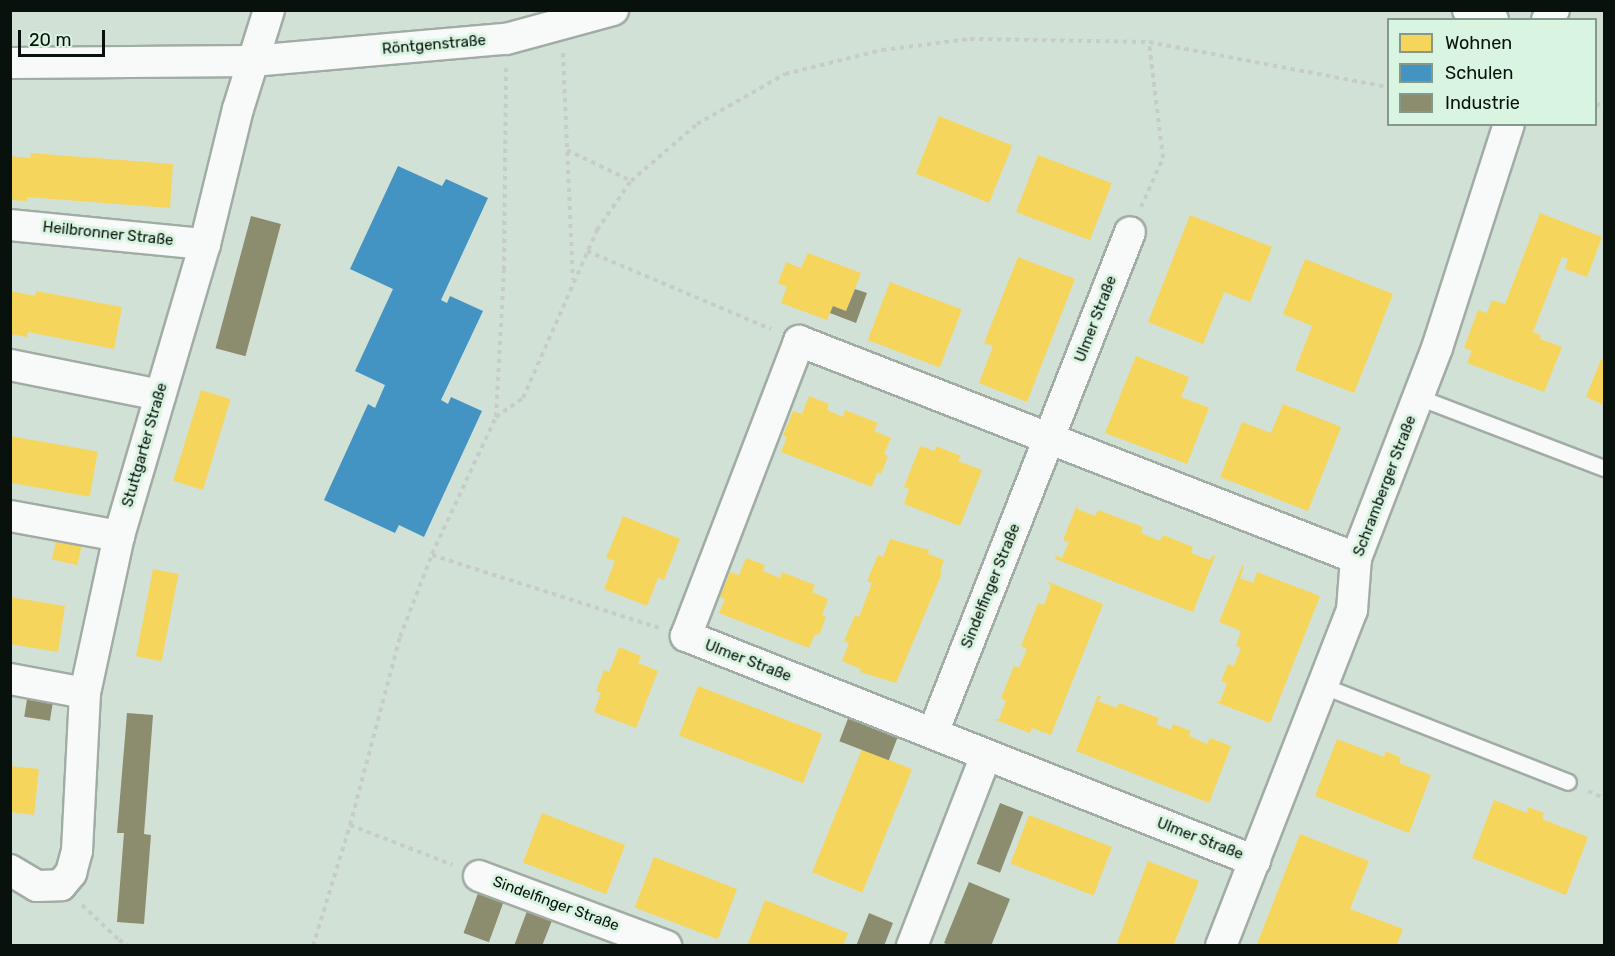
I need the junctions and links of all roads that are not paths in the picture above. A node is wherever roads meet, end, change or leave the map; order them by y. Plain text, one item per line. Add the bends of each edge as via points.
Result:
1 (269, 10) edge
2 (613, 10) edge
3 (1468, 10) edge
4 (1488, 18) edge
5 (252, 61) junction
6 (10, 63) edge
7 (1508, 126) edge
8 (10, 225) edge
9 (1130, 232) road end
10 (205, 244) junction
11 (10, 366) edge
12 (160, 395) junction
13 (1418, 397) junction
14 (1049, 439) junction
15 (1605, 468) edge
16 (10, 516) edge
17 (119, 536) junction
18 (1356, 558) junction
19 (10, 679) edge
20 (1321, 685) junction
21 (85, 693) junction
22 (933, 733) junction
23 (986, 755) junction
24 (1568, 782) dead end
25 (1255, 861) junction
26 (10, 870) edge
27 (479, 876) road end
28 (666, 945) edge
29 (912, 945) edge
30 (1221, 945) edge

1 - 5 street, Stuttgarter Straße
2 - 5 street, Röntgenstraße via 506,39
3 - 4 street
5 - 6 street, Röntgenstraße
5 - 10 street, Stuttgarter Straße
7 - 13 street, Schramberger Straße
8 - 10 street, Heilbronner Straße
9 - 14 street, Ulmer Straße
10 - 12 street, Stuttgarter Straße
11 - 12 street
12 - 17 street, Stuttgarter Straße
13 - 15 lane
13 - 18 street, Schramberger Straße
14 - 18 street
14 - 22 street, Sindelfinger Straße
14 - 22 street, Ulmer Straße via 799,341 686,636
16 - 17 street
17 - 21 street, Stuttgarter Straße
18 - 20 street, Schramberger Straße via 1352,610
19 - 21 street
20 - 24 lane
20 - 25 street, Schramberger Straße
21 - 26 street, Stuttgarter Straße via 77,851 71,873 61,885 37,886
22 - 23 street, Ulmer Straße
23 - 25 street, Ulmer Straße
23 - 29 street
25 - 30 street, Schramberger Straße
27 - 28 street, Sindelfinger Straße

